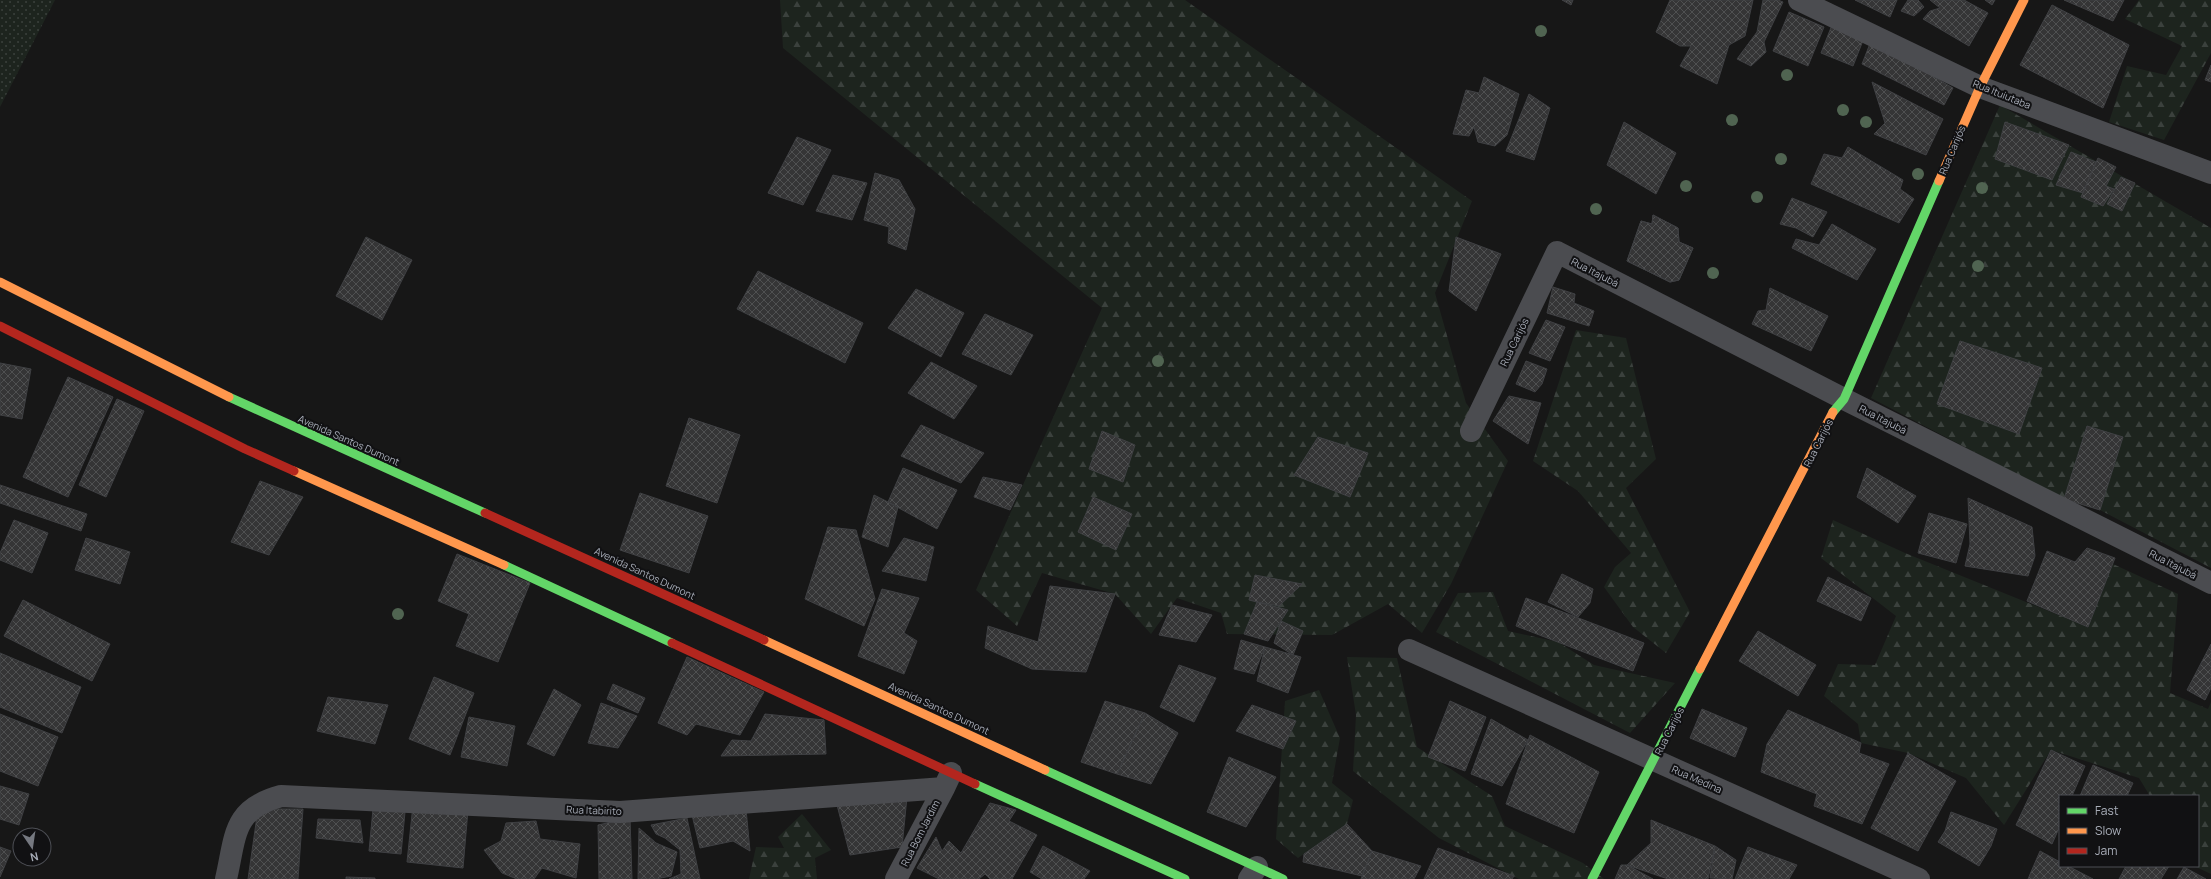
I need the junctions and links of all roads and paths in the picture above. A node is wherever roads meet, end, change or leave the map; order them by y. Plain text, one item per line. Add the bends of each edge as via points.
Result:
1 (1799, 0) edge
2 (2024, 0) edge
3 (1980, 86) junction
4 (2211, 173) edge
5 (1557, 252) joint
6 (0, 282) edge
7 (0, 326) edge
8 (1844, 399) junction
9 (1471, 431) dead end
10 (2211, 583) edge
11 (1409, 650) dead end
12 (1654, 760) junction
13 (947, 780) junction
14 (1253, 873) edge
15 (226, 879) edge
16 (896, 879) edge
17 (1185, 879) edge
18 (1283, 879) edge
19 (1592, 879) edge
20 (1919, 879) edge

1 - 3 street, Rua Ituiutaba
2 - 3 main road, Rua Carijós
3 - 4 street, Rua Ituiutaba
3 - 8 main road, Rua Carijós
5 - 8 street, Rua Itajubá
5 - 9 street, Rua Carijós
6 - 14 main road, Avenida Santos Dumont via 263,414 589,559
7 - 13 main road via 245,449 558,589
8 - 10 street, Rua Itajubá
8 - 12 main road, Rua Carijós via 1832,414
11 - 12 street, Rua Medina
12 - 19 main road, Rua Carijós
12 - 20 street, Rua Medina
13 - 15 street, Rua Itabirito via 620,812 281,796 263,800 250,808 239,824
13 - 16 street, Rua Bom Jardim
13 - 17 main road
14 - 18 main road, Avenida Santos Dumont

